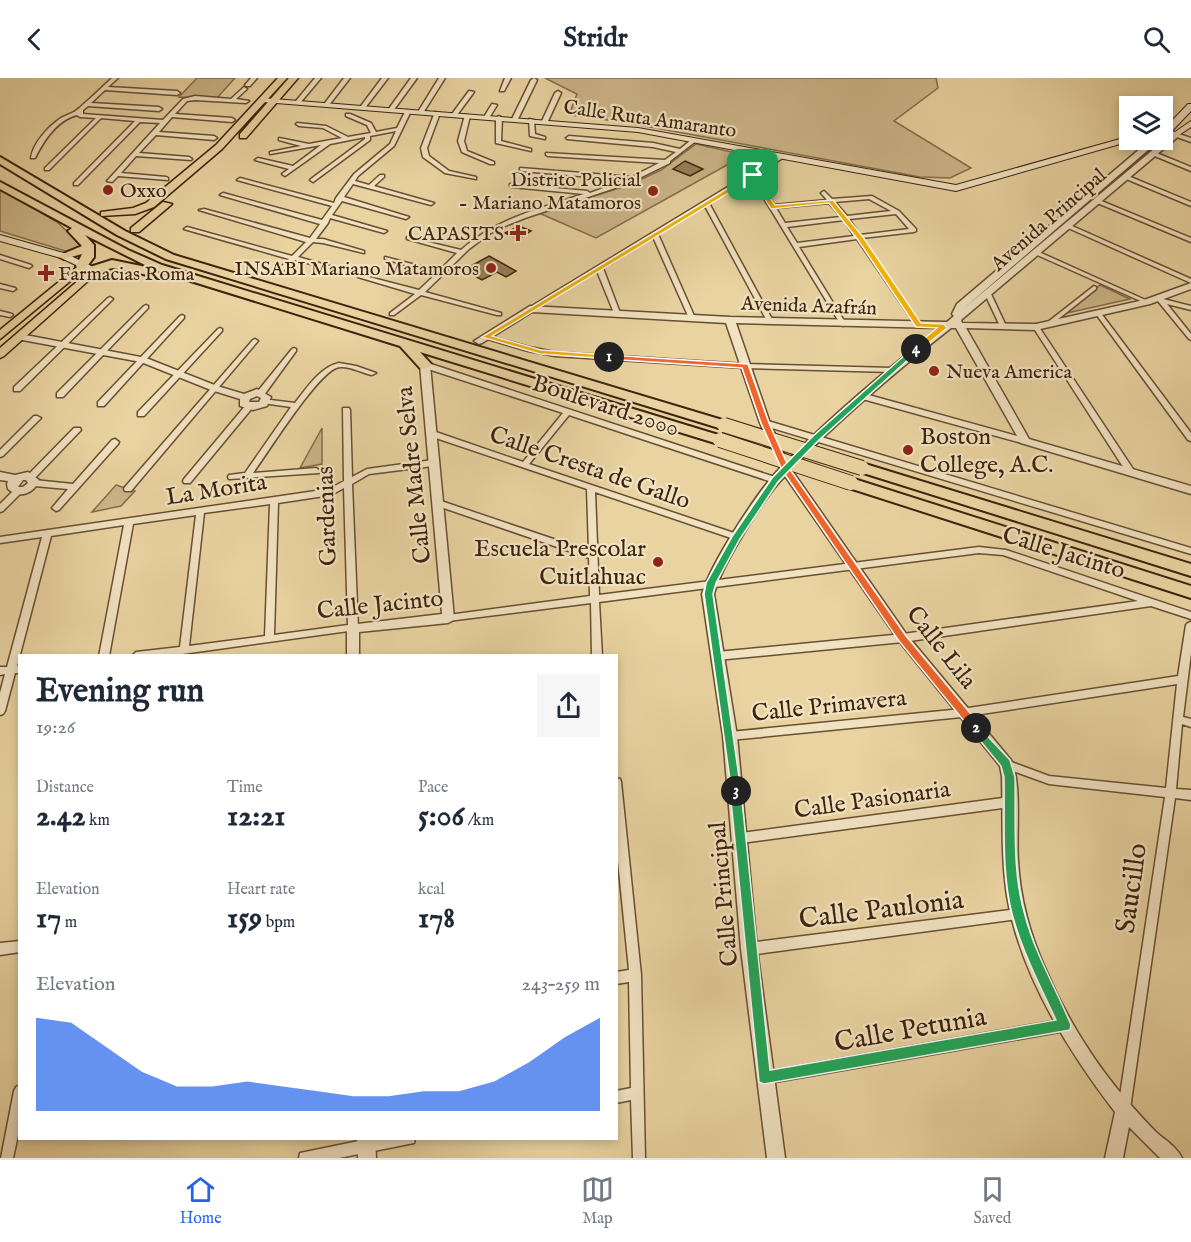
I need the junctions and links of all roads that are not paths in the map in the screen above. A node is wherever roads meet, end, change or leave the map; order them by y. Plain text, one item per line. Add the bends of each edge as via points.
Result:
1 (115, 78) edge
2 (254, 78) edge
3 (283, 78) edge
4 (294, 78) edge
5 (318, 78) edge
6 (347, 78) edge
7 (385, 78) edge
8 (414, 78) edge
9 (442, 78) edge
10 (508, 78) edge
11 (534, 80) dead end
12 (104, 88) junction
13 (502, 90) dead end
14 (471, 92) dead end
15 (177, 93) dead end
16 (558, 93) dead end
17 (232, 100) junction
18 (264, 100) junction
19 (246, 101) dead end
20 (276, 101) junction
21 (298, 102) junction
22 (86, 104) junction
23 (327, 104) junction
24 (494, 105) dead end
25 (1191, 106) edge
26 (363, 107) junction
27 (159, 109) dead end
28 (391, 110) junction
29 (408, 111) junction
30 (421, 112) junction
31 (437, 113) junction
32 (81, 114) junction
33 (456, 114) junction
34 (170, 115) junction
35 (348, 115) dead end
36 (467, 116) junction
37 (487, 117) junction
38 (99, 118) junction
39 (499, 118) junction
40 (514, 119) junction
41 (138, 120) junction
42 (232, 120) dead end
43 (531, 120) junction
44 (545, 121) junction
45 (163, 122) junction
46 (1191, 123) edge
47 (299, 124) dead end
48 (1173, 124) edge
49 (400, 129) junction
50 (154, 133) junction
51 (1173, 134) edge
52 (370, 135) junction
53 (1176, 135) junction
54 (214, 138) dead end
55 (543, 138) dead end
56 (569, 138) dead end
57 (281, 139) dead end
58 (347, 139) junction
59 (1191, 140) edge
60 (693, 141) junction
61 (329, 142) junction
62 (1119, 142) edge
63 (308, 146) junction
64 (529, 150) dead end
65 (1144, 150) edge
66 (681, 151) junction
67 (272, 153) dead end
68 (1152, 153) junction
69 (134, 154) junction
70 (548, 154) dead end
71 (33, 157) dead end
72 (779, 158) junction
73 (189, 159) dead end
74 (0, 160) edge
75 (258, 160) dead end
76 (492, 162) dead end
77 (668, 162) junction
78 (294, 168) junction
79 (47, 169) dead end
80 (522, 169) dead end
81 (1191, 169) edge
82 (116, 174) junction
83 (285, 174) dead end
84 (753, 175) junction
85 (382, 176) dead end
86 (1126, 177) junction
87 (474, 178) dead end
88 (166, 179) dead end
89 (637, 179) junction
90 (240, 180) dead end
91 (313, 180) dead end
92 (110, 181) dead end
93 (350, 182) junction
94 (76, 184) dead end
95 (0, 185) edge
96 (512, 185) dead end
97 (46, 187) junction
98 (370, 187) junction
99 (592, 193) junction
100 (824, 193) dead end
101 (223, 195) dead end
102 (339, 198) junction
103 (831, 201) junction
104 (1097, 201) junction
105 (431, 203) dead end
106 (707, 204) junction
107 (1191, 204) edge
108 (336, 205) junction
109 (773, 207) junction
110 (202, 210) dead end
111 (897, 212) junction
112 (105, 214) junction
113 (329, 216) junction
114 (406, 217) dead end
115 (60, 219) junction
116 (846, 219) junction
117 (325, 223) junction
118 (784, 225) junction
119 (1068, 226) junction
120 (187, 229) dead end
121 (135, 230) junction
122 (384, 231) dead end
123 (655, 234) junction
124 (0, 238) edge
125 (409, 238) dead end
126 (861, 238) junction
127 (312, 240) junction
128 (1191, 240) edge
129 (797, 245) junction
130 (89, 248) junction
131 (183, 249) junction
132 (362, 252) dead end
133 (461, 252) junction
134 (1037, 253) junction
135 (0, 256) edge
136 (64, 256) junction
137 (295, 258) junction
138 (387, 258) dead end
139 (29, 266) dead end
140 (81, 266) junction
141 (599, 267) junction
142 (94, 270) junction
143 (281, 270) dead end
144 (338, 270) dead end
145 (441, 273) junction
146 (361, 277) dead end
147 (1191, 281) edge
148 (0, 286) edge
149 (1191, 286) edge
150 (267, 287) junction
151 (1094, 288) dead end
152 (13, 289) dead end
153 (228, 290) junction
154 (420, 293) junction
155 (988, 294) junction
156 (110, 299) dead end
157 (1160, 300) junction
158 (1147, 302) junction
159 (146, 307) dead end
160 (1191, 308) edge
161 (530, 309) junction
162 (0, 313) edge
163 (617, 313) junction
164 (1098, 313) junction
165 (392, 314) junction
166 (499, 314) dead end
167 (10, 315) dead end
168 (182, 317) dead end
169 (692, 318) junction
170 (730, 320) junction
171 (770, 321) junction
172 (957, 322) junction
173 (843, 324) junction
174 (1050, 324) junction
175 (919, 326) junction
176 (944, 326) junction
177 (1003, 326) junction
178 (1036, 327) junction
179 (220, 330) dead end
180 (7, 333) edge
181 (1191, 338) edge
182 (483, 339) junction
183 (255, 341) dead end
184 (405, 343) junction
185 (0, 345) edge
186 (63, 345) junction
187 (294, 350) dead end
188 (103, 351) junction
189 (0, 354) edge
190 (143, 360) junction
191 (425, 365) junction
192 (745, 366) junction
193 (892, 369) junction
194 (372, 373) dead end
195 (178, 375) junction
196 (584, 381) junction
197 (214, 388) junction
198 (17, 389) dead end
199 (60, 395) dead end
200 (862, 396) junction
201 (263, 397) junction
202 (247, 402) junction
203 (101, 404) dead end
204 (297, 406) junction
205 (346, 410) dead end
206 (567, 413) junction
207 (141, 414) dead end
208 (37, 418) dead end
209 (765, 423) junction
210 (77, 430) dead end
211 (430, 433) junction
212 (816, 438) junction
213 (1191, 438) edge
214 (1025, 441) junction
215 (115, 442) dead end
216 (0, 454) edge
217 (434, 463) junction
218 (524, 465) junction
219 (785, 468) junction
220 (316, 471) dead end
221 (1130, 471) junction
222 (0, 476) edge
223 (247, 476) junction
224 (232, 477) dead end
225 (33, 480) junction
226 (775, 480) junction
227 (187, 481) dead end
228 (349, 483) junction
229 (17, 485) junction
230 (75, 487) junction
231 (128, 489) dead end
232 (591, 489) junction
233 (1191, 490) edge
234 (274, 500) junction
235 (438, 503) junction
236 (56, 508) dead end
237 (0, 509) edge
238 (200, 512) junction
239 (129, 521) junction
240 (47, 534) junction
241 (737, 537) junction
242 (0, 540) edge
243 (1191, 551) edge
244 (591, 555) junction
245 (852, 568) junction
246 (1191, 570) edge
247 (711, 583) junction
248 (1191, 592) edge
249 (593, 598) junction
250 (1152, 602) junction
251 (1191, 616) edge
252 (448, 618) junction
253 (1191, 626) edge
254 (353, 628) junction
255 (269, 638) junction
256 (903, 638) junction
257 (184, 650) junction
258 (104, 654) edge
259 (152, 654) edge
260 (353, 654) edge
261 (597, 654) edge
262 (717, 656) junction
263 (10, 670) edge
264 (1181, 683) junction
265 (1191, 696) edge
266 (0, 711) edge
267 (962, 713) junction
268 (1178, 719) junction
269 (1191, 723) edge
270 (730, 736) junction
271 (1006, 764) junction
272 (1171, 792) junction
273 (1191, 795) edge
274 (1010, 802) junction
275 (618, 813) edge
276 (741, 838) junction
277 (621, 859) edge
278 (1018, 914) junction
279 (18, 945) edge
280 (0, 949) edge
281 (750, 949) junction
282 (635, 975) junction
283 (618, 978) edge
284 (1065, 1025) junction
285 (764, 1078) junction
286 (636, 1093) junction
287 (618, 1097) edge
288 (18, 1100) edge
289 (1124, 1109) junction
290 (401, 1140) edge
291 (367, 1148) edge
292 (7, 1158) edge
293 (305, 1158) edge
294 (639, 1158) edge
295 (776, 1158) edge
296 (1114, 1158) edge
297 (1173, 1158) edge

1 - 12 street
2 - 17 street
3 - 18 main road
4 - 20 main road
5 - 21 street
6 - 23 street
7 - 26 street
8 - 28 street
9 - 30 street
10 - 13 street
11 - 40 street
12 - 15 street
12 - 22 street
14 - 33 street
16 - 44 street
17 - 19 street
17 - 34 street via 188,99
18 - 20 main road, Calle Ruta Amaranto
18 - 112 main road via 219,147 150,206
20 - 21 main road, Calle Ruta Amaranto
20 - 121 main road via 217,160
21 - 23 main road, Calle Ruta Amaranto
22 - 27 street
22 - 32 street
23 - 26 main road, Calle Ruta Amaranto
24 - 37 street
25 - 48 main road
26 - 28 main road, Calle Ruta Amaranto
28 - 29 main road, Calle Ruta Amaranto
29 - 30 main road, Calle Ruta Amaranto
29 - 49 street
30 - 31 main road, Calle Ruta Amaranto
31 - 33 main road, Calle Ruta Amaranto
31 - 87 street via 424,148 426,157 447,171
32 - 38 street
32 - 71 street via 66,116
33 - 36 main road, Calle Ruta Amaranto
34 - 42 street
34 - 45 street
35 - 52 street via 369,124
36 - 37 main road, Calle Ruta Amaranto
36 - 76 street via 461,141 465,152
37 - 39 main road, Calle Ruta Amaranto
38 - 41 street
38 - 79 street
39 - 40 main road, Calle Ruta Amaranto
39 - 64 street via 498,142
40 - 43 main road, Calle Ruta Amaranto
41 - 45 street
41 - 94 street
43 - 44 main road, Calle Ruta Amaranto
43 - 55 street via 532,135
44 - 60 main road, Calle Ruta Amaranto via 638,130
45 - 50 street
46 - 53 main road, Avenida Principal
47 - 58 street via 324,128
49 - 52 street
49 - 93 street via 392,146
50 - 54 street
50 - 69 street
51 - 53 main road
52 - 58 street
52 - 91 street
53 - 59 street
53 - 68 street, Avenida Principal
56 - 66 street
57 - 63 street
58 - 61 street
60 - 66 street
60 - 72 main road, Calle Ruta Amaranto
61 - 63 street
61 - 78 street
62 - 72 main road, Calle Ruta Amaranto via 956,188
63 - 67 street
65 - 172 street, Avenida Principal via 960,306
66 - 77 street
68 - 81 street
68 - 86 street, Avenida Principal
69 - 73 street
69 - 82 street
70 - 77 street
72 - 84 street
74 - 97 highway
75 - 78 street
77 - 89 street
78 - 83 street
80 - 89 street
82 - 88 street
82 - 92 street
84 - 106 street
84 - 109 street
85 - 98 street
86 - 104 street, Avenida Principal
86 - 107 street
89 - 99 street
90 - 108 street
93 - 98 street
93 - 102 street
95 - 115 highway
96 - 99 street
97 - 112 highway
97 - 150 highway via 150,248
98 - 105 street
99 - 133 street via 496,228
100 - 103 street
101 - 117 street
102 - 108 street
102 - 114 street
103 - 109 street
103 - 111 street via 870,198
103 - 116 street
104 - 119 street, Avenida Principal
104 - 128 street
106 - 123 street
106 - 171 street
108 - 113 street
109 - 118 street
110 - 127 street
111 - 116 street
111 - 126 street via 914,230
112 - 121 highway
113 - 117 street
113 - 122 street
115 - 130 highway
115 - 153 highway via 124,252
116 - 118 street
116 - 126 street
117 - 127 street
118 - 129 street
119 - 134 street, Avenida Principal
119 - 147 street
120 - 137 street
121 - 131 highway
123 - 141 street
123 - 169 street
124 - 136 main road
125 - 133 street
126 - 129 street
126 - 175 street
127 - 132 street
127 - 137 street
129 - 173 street
130 - 136 highway
130 - 140 highway
131 - 150 highway
131 - 165 highway
133 - 145 street
134 - 155 street, Avenida Principal
134 - 158 street
135 - 139 street
136 - 140 main road
137 - 143 street
137 - 144 street
138 - 145 street
140 - 142 main road
140 - 180 main road
141 - 161 street
141 - 163 street
142 - 153 highway via 118,264
142 - 180 main road via 59,302
145 - 154 street
146 - 154 street
148 - 152 street
149 - 157 street
150 - 196 highway
151 - 174 street
153 - 184 highway
154 - 165 street
154 - 166 street
155 - 172 street, Avenida Principal
155 - 177 street
156 - 186 street
157 - 158 street
157 - 160 street
157 - 181 street
158 - 164 street
159 - 188 street
161 - 163 street, Avenida Azafrán
161 - 182 street
162 - 167 street
163 - 169 street, Avenida Azafrán
164 - 174 street
164 - 213 street
165 - 182 highway
168 - 190 street
169 - 170 street, Avenida Azafrán
170 - 171 street, Avenida Azafrán
170 - 192 street, Calle Lila
171 - 173 street, Avenida Azafrán
172 - 176 street, Avenida Principal
172 - 177 street
172 - 214 street
173 - 175 street, Avenida Azafrán
174 - 178 street
175 - 176 street, Avenida Azafrán
176 - 193 street, Avenida Principal
177 - 178 street
178 - 221 street
179 - 195 street
180 - 185 main road
180 - 186 street
180 - 189 main road
182 - 192 street via 548,353
182 - 196 highway
183 - 197 street
184 - 191 highway
184 - 248 highway, bridge
186 - 188 street
186 - 198 street
187 - 201 street
188 - 190 street
188 - 199 street
190 - 195 street
190 - 203 street
191 - 206 street, Boulevard 2000
191 - 211 street, Calle Madre Selva
192 - 193 street
192 - 209 street, Calle Lila
193 - 200 street, Avenida Principal
194 - 204 street via 334,366
195 - 197 street
195 - 207 street
196 - 246 highway, bridge
197 - 202 street
197 - 231 street
200 - 212 street, Avenida Principal
200 - 214 street
201 - 202 street
201 - 204 street
202 - 227 street
204 - 223 street
205 - 228 street, Gardenias
206 - 218 street
206 - 226 street, Boulevard 2000
208 - 216 street
209 - 212 street
209 - 219 street, Calle Lila
210 - 225 street
211 - 217 street, Calle Madre Selva
211 - 218 street, Calle Cresta de Gallo
212 - 219 street, Avenida Principal
212 - 243 street
214 - 221 street
215 - 230 street
217 - 228 street, La Morita via 367,472
217 - 235 street, Calle Madre Selva
218 - 232 street, Calle Cresta de Gallo
219 - 226 street, Calle Principal
219 - 245 street, Calle Lila
220 - 223 street
221 - 233 street
222 - 229 street
223 - 224 street
225 - 229 street
225 - 230 street
226 - 241 street, Calle Principal
228 - 234 street, La Morita via 331,492
228 - 254 street, Gardenias
229 - 237 street
230 - 236 street
232 - 241 street, Calle Cresta de Gallo
232 - 244 street
234 - 238 street, La Morita
234 - 255 street
235 - 244 street
235 - 252 street, Calle Madre Selva
238 - 239 street, La Morita
238 - 257 street
239 - 240 street, La Morita
239 - 258 street
240 - 242 street, La Morita
240 - 263 street
241 - 247 street, Calle Principal
244 - 249 street
245 - 247 street, Calle Jacinto
245 - 250 street, Calle Jacinto via 991,550
245 - 256 street, Calle Lila
247 - 249 street, Calle Jacinto
247 - 262 street, Calle Principal via 708,594
249 - 252 street, Calle Jacinto
249 - 261 street
250 - 251 street, Calle Jacinto
250 - 256 street
252 - 254 street, Calle Jacinto
253 - 264 street, Saucillo
254 - 255 street, Calle Jacinto
254 - 260 street, Gardenias
255 - 257 street, Calle Jacinto
256 - 262 street
256 - 267 street, Calle Lila
257 - 259 street, Calle Jacinto
262 - 270 street, Calle Principal
263 - 266 street
264 - 265 street
264 - 267 street, Calle Primavera
264 - 268 street, Saucillo
267 - 270 street, Calle Primavera
267 - 271 street, Calle Lila
268 - 269 street
268 - 272 street, Saucillo
270 - 276 street, Calle Principal
271 - 272 street via 1049,780
271 - 274 street
272 - 273 street
272 - 289 street, Saucillo
274 - 276 street, Calle Pasionaria
274 - 278 street
275 - 277 street
276 - 281 street, Calle Principal
277 - 282 street
278 - 281 street, Calle Paulonia
278 - 284 street
279 - 280 street
281 - 285 street, Calle Principal
282 - 283 street
282 - 286 street
284 - 285 street, Calle Petunia
284 - 289 street
285 - 295 street, Calle Principal
286 - 287 street
286 - 294 street
288 - 292 street
289 - 296 street, Saucillo
289 - 297 street
290 - 291 street
291 - 293 street

